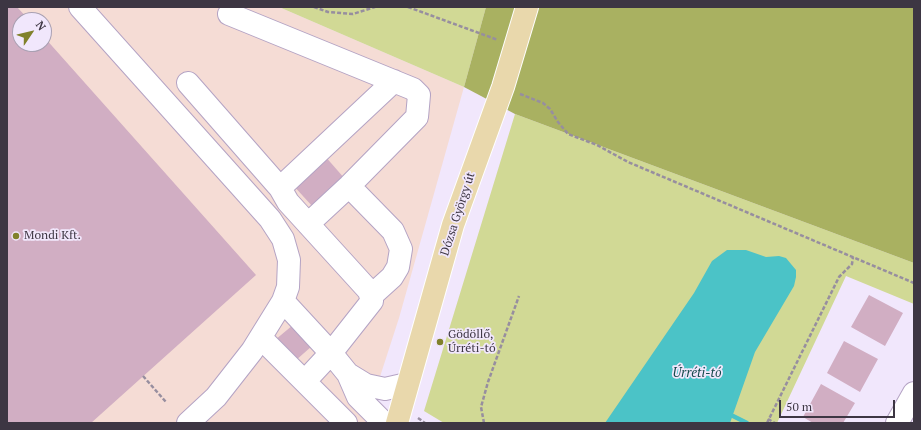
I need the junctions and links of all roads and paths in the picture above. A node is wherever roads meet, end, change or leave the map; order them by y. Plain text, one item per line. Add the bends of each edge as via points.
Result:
1 (80, 7) edge
2 (314, 7) edge
3 (375, 7) edge
4 (408, 7) edge
5 (527, 7) edge
6 (229, 14) dead end
7 (514, 46) junction
8 (394, 81) junction
9 (188, 83) dead end
10 (503, 87) junction
11 (349, 186) junction
12 (280, 188) junction
13 (308, 224) junction
14 (853, 257) junction
15 (914, 283) edge
16 (371, 296) junction
17 (520, 296) dead end
18 (282, 301) junction
19 (261, 338) junction
20 (331, 353) junction
21 (348, 374) junction
22 (143, 376) dead end
23 (305, 381) junction
24 (407, 384) junction
25 (914, 393) edge
26 (166, 402) dead end
27 (417, 415) dead end
28 (768, 420) junction
29 (188, 423) edge
30 (346, 423) edge
31 (384, 423) edge
32 (397, 423) edge
33 (426, 423) edge
34 (484, 423) edge
35 (766, 423) edge
36 (775, 423) edge
37 (897, 423) edge

1 - 18 street via 270,219 283,239 289,260 288,287
2 - 3 path via 328,12 353,14
4 - 7 path
5 - 7 main road, Dózsa György út
6 - 8 street
7 - 10 main road, Dózsa György út
8 - 11 street via 413,89 419,95 417,117
8 - 12 street
9 - 12 street
10 - 14 path via 543,103 568,134
10 - 24 main road, Dózsa György út via 453,225
11 - 13 street
11 - 16 street via 393,231 401,249 398,267 392,277
12 - 13 street via 288,202
13 - 16 street
14 - 15 path
14 - 28 path via 852,264 839,277
16 - 20 street via 372,301
17 - 34 path via 488,382 481,407
18 - 19 street
18 - 20 street
19 - 23 street
19 - 29 street via 216,397
20 - 21 street
20 - 23 street
21 - 24 street via 366,385 385,389
21 - 31 street via 358,397
22 - 26 path
23 - 30 street
24 - 32 main road, Dózsa György út
25 - 37 street
27 - 33 path
28 - 35 path
28 - 36 path

